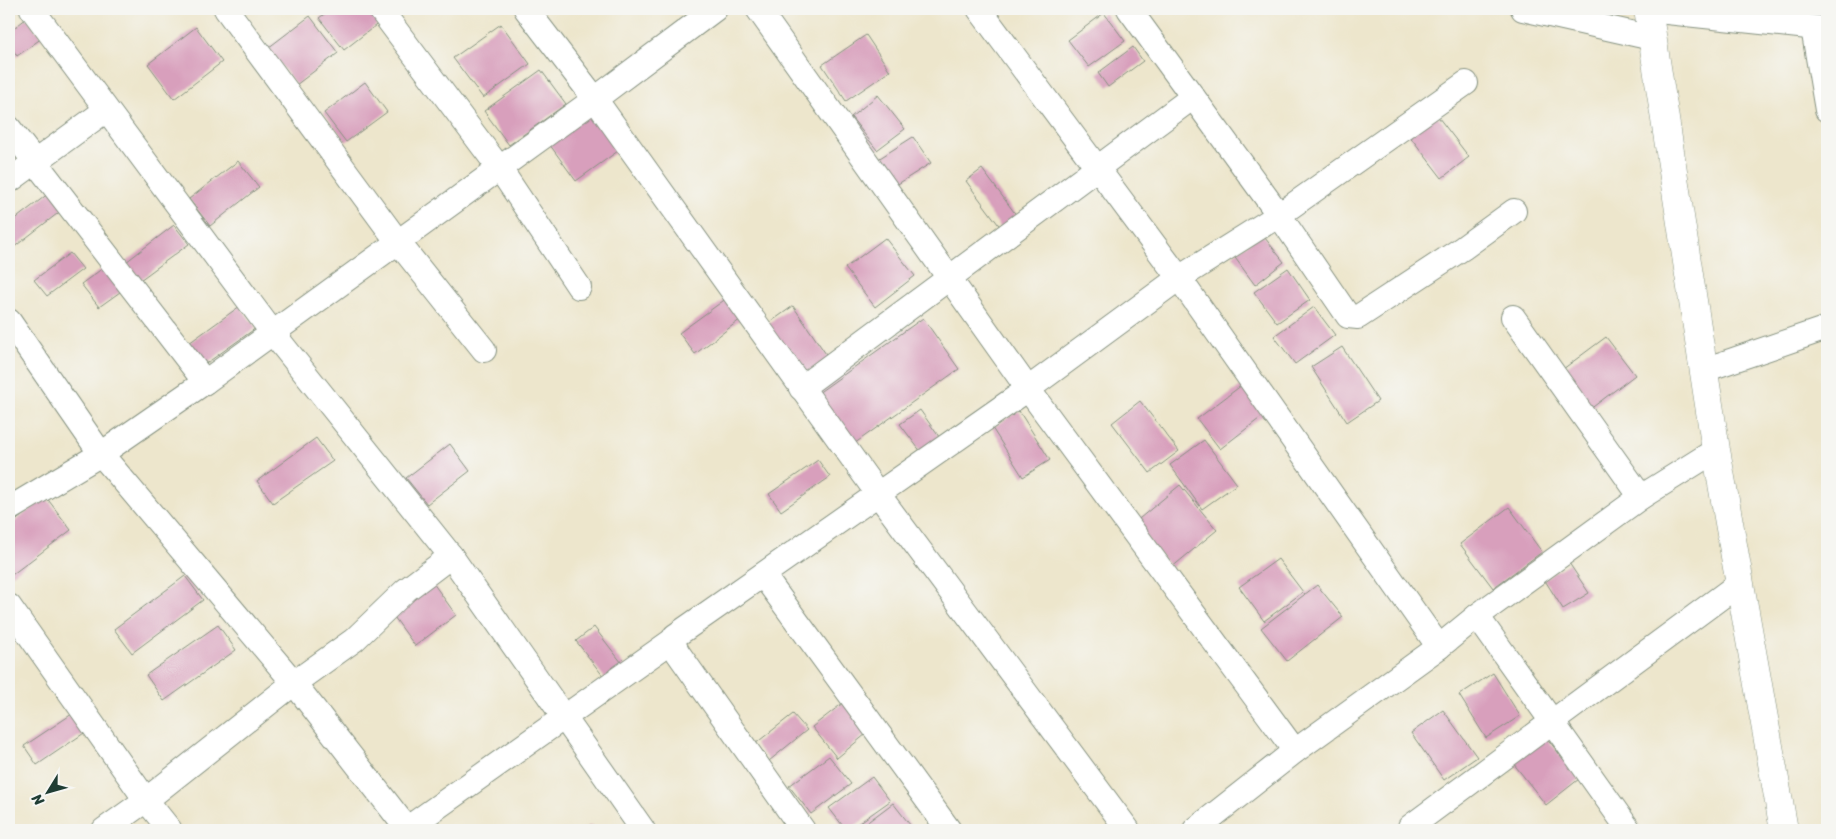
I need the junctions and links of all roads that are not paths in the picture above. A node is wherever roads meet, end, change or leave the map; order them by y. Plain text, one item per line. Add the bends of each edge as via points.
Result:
1 (32, 9) edge
2 (226, 9) edge
3 (380, 9) edge
4 (526, 9) edge
5 (715, 9) edge
6 (758, 9) edge
7 (979, 9) edge
8 (1129, 9) edge
9 (1523, 9) edge
10 (1648, 9) edge
11 (1820, 28) edge
12 (1652, 38) junction
13 (1466, 83) dead end
14 (1193, 97) junction
15 (595, 99) junction
16 (106, 110) junction
17 (1827, 110) edge
18 (9, 128) edge
19 (34, 161) junction
20 (500, 169) junction
21 (1098, 169) junction
22 (9, 181) edge
23 (1514, 211) dead end
24 (1279, 215) junction
25 (398, 242) junction
26 (949, 277) junction
27 (1179, 278) junction
28 (579, 287) dead end
29 (1513, 317) dead end
30 (9, 321) edge
31 (1827, 328) edge
32 (272, 332) junction
33 (484, 350) dead end
34 (1704, 370) junction
35 (204, 382) junction
36 (802, 388) junction
37 (1028, 389) junction
38 (1716, 450) junction
39 (101, 454) junction
40 (878, 494) junction
41 (1640, 497) junction
42 (9, 509) edge
43 (452, 556) junction
44 (763, 575) junction
45 (1740, 583) junction
46 (9, 606) edge
47 (1477, 616) junction
48 (674, 640) junction
49 (1439, 647) junction
50 (294, 683) junction
51 (563, 718) junction
52 (1552, 722) junction
53 (1295, 751) junction
54 (146, 800) junction
55 (1409, 829) edge
56 (104, 830) edge
57 (170, 830) edge
58 (407, 830) edge
59 (643, 830) edge
60 (804, 830) edge
61 (949, 830) edge
62 (1128, 830) edge
63 (1195, 830) edge
64 (1629, 830) edge
65 (1784, 830) edge

1 - 16 street
2 - 25 street
3 - 20 street
4 - 15 street
5 - 15 street
6 - 26 street
7 - 21 street
8 - 14 street
9 - 12 street
10 - 11 street
10 - 12 street
11 - 17 street
12 - 34 street
13 - 24 street
14 - 21 street
14 - 24 street
15 - 20 street
15 - 36 street
16 - 19 street
16 - 32 street
18 - 19 street
19 - 22 street
19 - 35 street
20 - 25 street
20 - 28 street
21 - 26 street
21 - 27 street
23 - 24 street via 1463,248 1353,318 1348,316
24 - 27 street
25 - 32 street
25 - 33 street
26 - 36 street
26 - 37 street
27 - 37 street
27 - 49 street
29 - 41 street
30 - 39 street
31 - 34 street
32 - 35 street
32 - 43 street
34 - 38 street
35 - 39 street
36 - 40 street
37 - 40 street
37 - 53 street
38 - 41 street
38 - 45 street
39 - 42 street
39 - 50 street
40 - 44 street
40 - 62 street
41 - 47 street
43 - 50 street via 406,590 354,640
43 - 51 street
44 - 48 street via 684,628
44 - 61 street
45 - 52 street
45 - 65 street
46 - 54 street
47 - 49 street
47 - 52 street
48 - 51 street
48 - 60 street via 678,653
49 - 53 street
50 - 54 street
50 - 58 street
51 - 58 street
51 - 59 street
52 - 55 street
52 - 64 street
53 - 63 street
54 - 56 street
54 - 57 street

